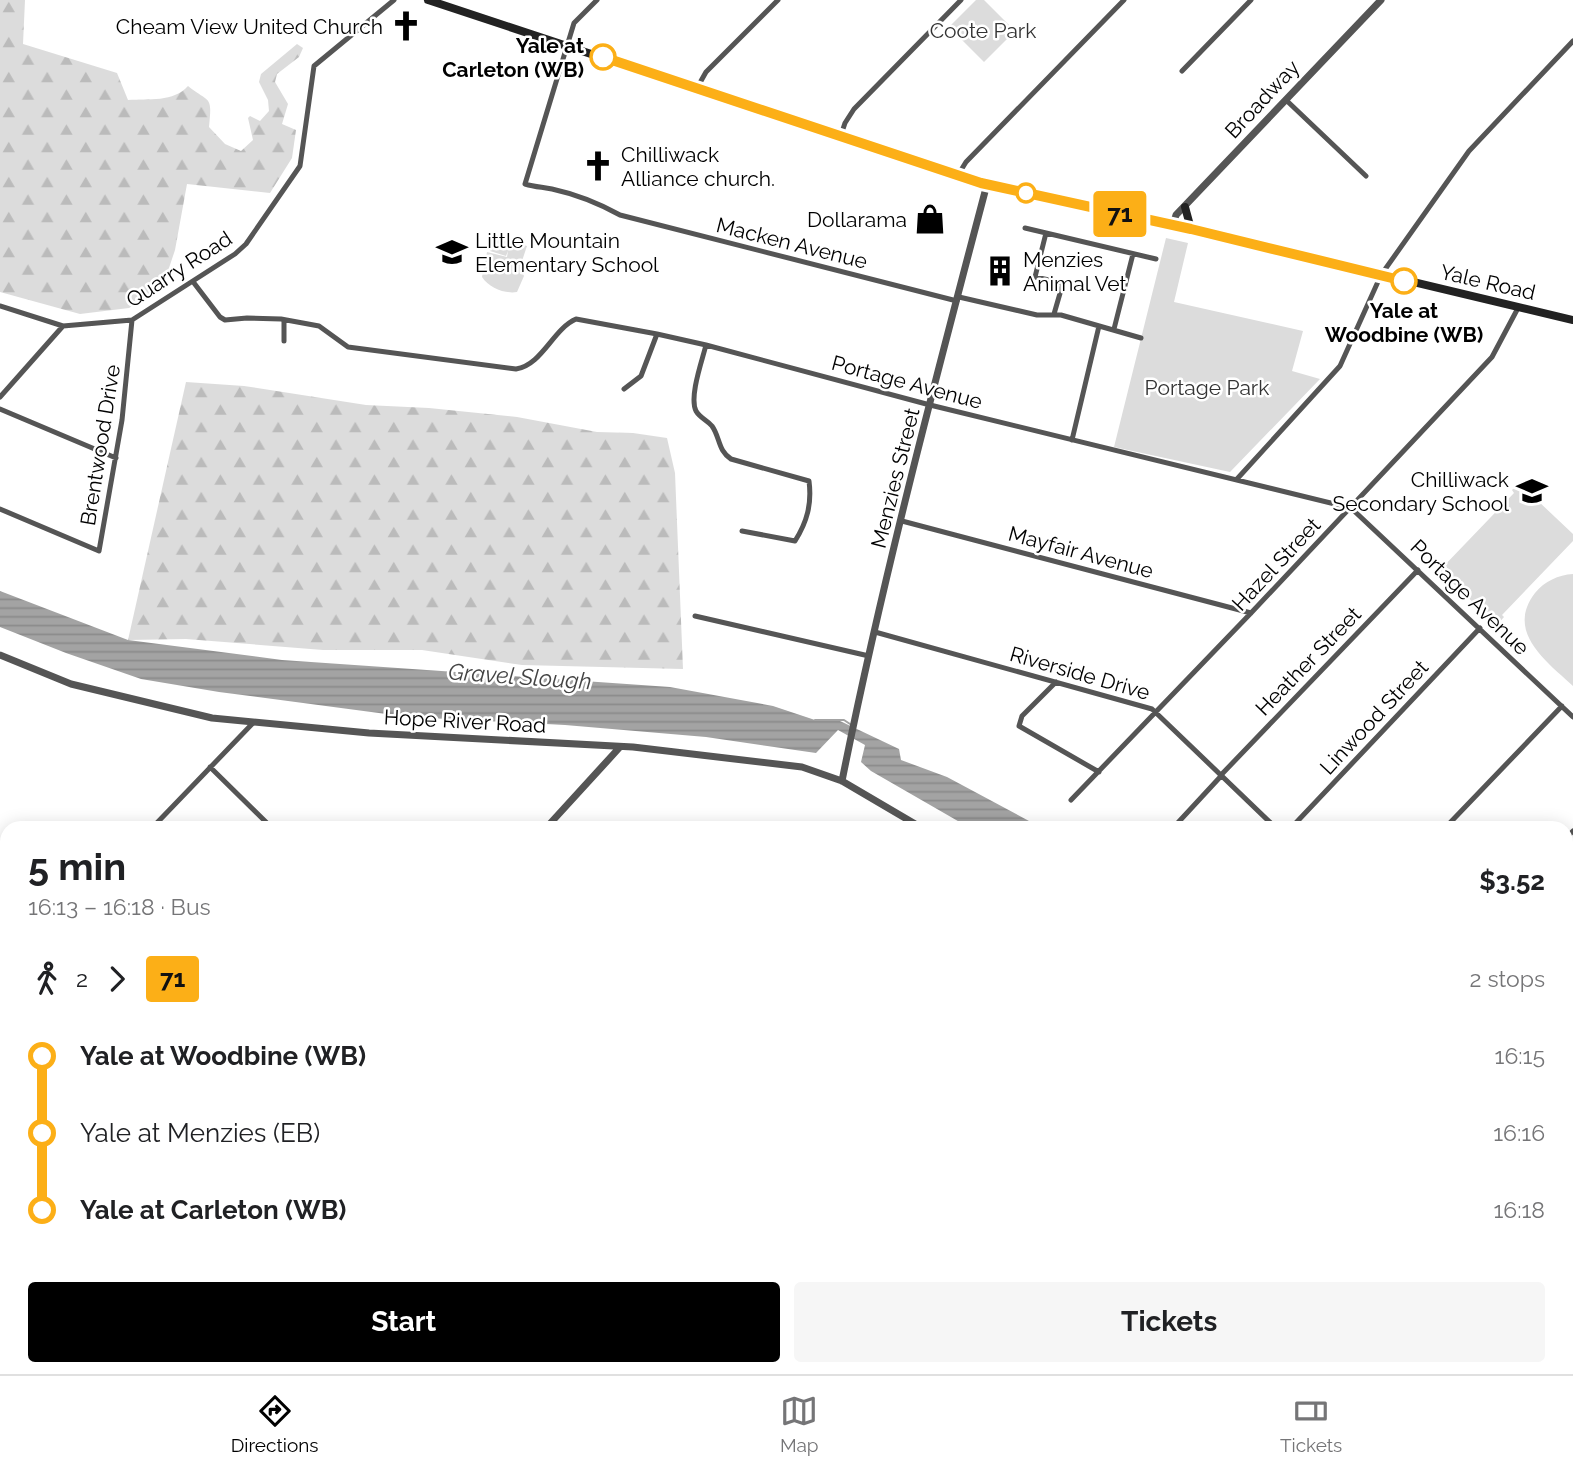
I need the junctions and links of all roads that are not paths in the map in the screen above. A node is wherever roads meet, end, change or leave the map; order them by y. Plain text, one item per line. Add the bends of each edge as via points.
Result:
1 (394, 0) edge
2 (428, 0) edge
3 (597, 0) edge
4 (778, 0) edge
5 (961, 0) edge
6 (1124, 0) edge
7 (1251, 0) edge
8 (1381, 0) edge
9 (444, 2) edge
10 (1573, 41) edge
11 (567, 46) junction
12 (1182, 71) dead end
13 (697, 88) junction
14 (1286, 100) junction
15 (841, 135) junction
16 (958, 175) junction
17 (1366, 176) dead end
18 (987, 184) junction
19 (1185, 207) junction
20 (1173, 225) junction
21 (1025, 228) dead end
22 (1191, 229) junction
23 (1046, 233) junction
24 (1133, 254) junction
25 (1156, 259) dead end
26 (1381, 275) junction
27 (194, 282) junction
28 (958, 299) junction
29 (0, 306) edge
30 (1518, 308) junction
31 (1054, 314) junction
32 (132, 320) junction
33 (284, 320) junction
34 (1573, 320) edge
35 (63, 326) junction
36 (1099, 326) junction
37 (1114, 329) junction
38 (657, 334) junction
39 (1141, 338) dead end
40 (284, 341) dead end
41 (706, 345) junction
42 (624, 388) dead end
43 (0, 397) edge
44 (930, 405) junction
45 (0, 410) edge
46 (1072, 440) junction
47 (116, 458) junction
48 (1237, 479) junction
49 (1351, 508) junction
50 (0, 509) edge
51 (902, 521) junction
52 (742, 531) dead end
53 (1418, 570) junction
54 (1251, 613) junction
55 (695, 616) dead end
56 (1480, 628) junction
57 (875, 632) junction
58 (0, 655) edge
59 (869, 656) junction
60 (1056, 682) junction
61 (1562, 706) junction
62 (1156, 712) junction
63 (1573, 717) edge
64 (253, 723) junction
65 (620, 747) junction
66 (210, 767) junction
67 (1099, 772) junction
68 (1221, 775) junction
69 (842, 781) junction
70 (1072, 800) dead end
71 (159, 821) edge
72 (265, 821) edge
73 (552, 821) edge
74 (910, 821) edge
75 (1178, 821) edge
76 (1269, 821) edge
77 (1298, 821) edge
78 (1452, 821) edge

1 - 27 street, Quarry Road via 314,66 300,166 246,244
2 - 9 main road, Yale Road
3 - 11 street via 574,23
4 - 13 street via 706,72
5 - 15 street via 854,110
6 - 16 street
7 - 12 street
8 - 14 street, Broadway
9 - 11 main road, Yale Road
10 - 26 street via 1469,150
11 - 13 main road, Yale Road
11 - 28 street, Macken Avenue via 525,184 604,206 620,215
13 - 15 main road, Yale Road
14 - 17 street
14 - 19 street, Broadway
15 - 16 main road, Yale Road
16 - 18 main road, Yale Road
18 - 20 main road, Yale Road
18 - 28 street, Menzies Street
19 - 20 street, Broadway
19 - 22 main road
20 - 22 main road, Yale Road
21 - 23 street
22 - 26 main road, Yale Road
23 - 24 street
23 - 31 street via 1035,277 1063,283
24 - 25 street
24 - 37 street
26 - 30 main road, Yale Road
26 - 48 street via 1340,366
27 - 32 street, Quarry Road
27 - 33 street, Portage Avenue via 225,320
28 - 31 street, Macken Avenue via 1037,315
28 - 44 street, Menzies Street
29 - 35 street, Quarry Road
30 - 34 main road, Yale Road
30 - 49 street, Hazel Street via 1492,357
31 - 36 street, Macken Avenue
32 - 35 street, Quarry Road
32 - 47 street, Brentwood Drive
33 - 38 street, Portage Avenue via 319,326 348,347 516,369 528,364 576,319
33 - 40 street
35 - 43 street
36 - 37 street, Macken Avenue
36 - 46 street
37 - 39 street, Macken Avenue
38 - 41 street, Portage Avenue
38 - 42 street via 641,376
41 - 44 street, Portage Avenue
41 - 52 street via 694,409 712,426 726,456 809,481 808,513 794,541
44 - 46 street, Portage Avenue
44 - 51 street, Menzies Street
45 - 47 street
46 - 48 street, Portage Avenue
47 - 50 street, Brentwood Drive via 99,551
48 - 49 street, Portage Avenue
49 - 53 street, Portage Avenue
49 - 54 street, Hazel Street
51 - 54 street, Mayfair Avenue
51 - 57 street, Menzies Street
53 - 56 street, Portage Avenue
53 - 68 street, Heather Street
54 - 62 street, Hazel Street
55 - 59 street
56 - 61 street, Portage Avenue
56 - 77 street, Linwood Street
57 - 59 street, Menzies Street
57 - 60 street, Riverside Drive
58 - 64 street, Hope River Road via 71,684 170,709
59 - 69 street, Menzies Street
60 - 62 street, Riverside Drive
60 - 67 street via 1022,716 1019,726
61 - 63 street, Portage Avenue
61 - 78 street
62 - 67 street, Hazel Street
62 - 68 street, Riverside Drive
64 - 65 street, Hope River Road
64 - 66 street
65 - 69 street, Hope River Road via 802,767
65 - 73 street
66 - 71 street
66 - 72 street
67 - 70 street, Hazel Street
68 - 75 street, Heather Street
68 - 76 street, Riverside Drive
69 - 74 street, Hope River Road

